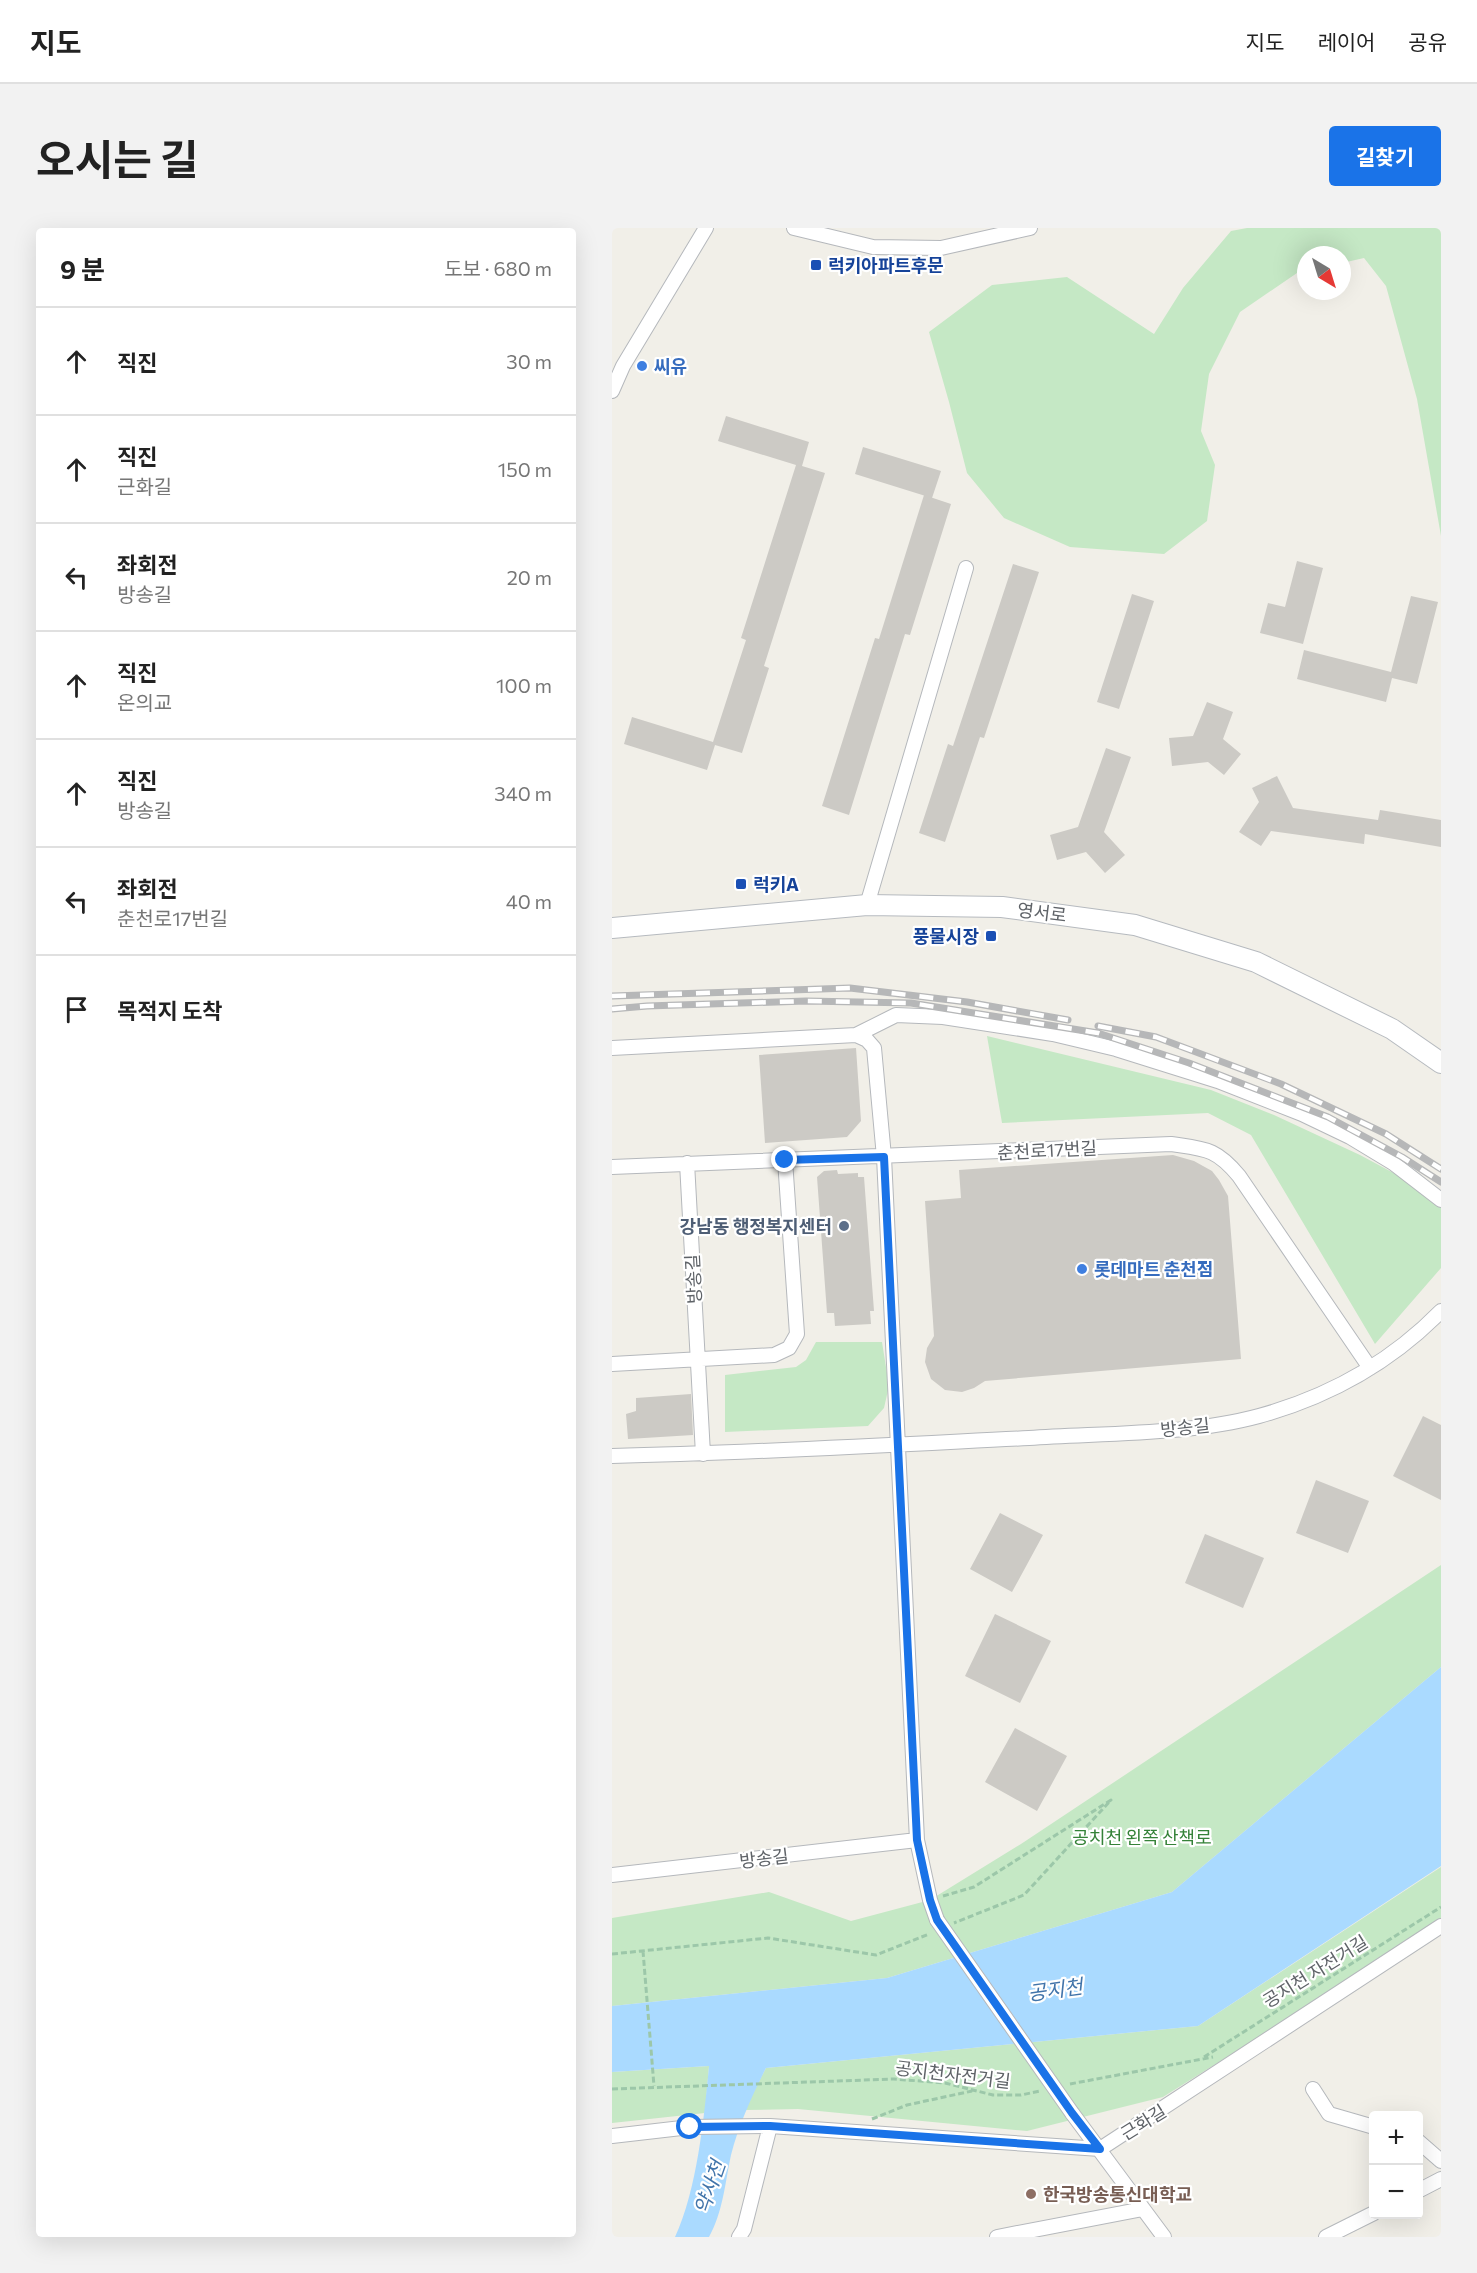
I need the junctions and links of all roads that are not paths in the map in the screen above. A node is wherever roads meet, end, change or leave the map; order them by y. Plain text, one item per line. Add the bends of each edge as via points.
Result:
1 (706, 228) edge
2 (794, 228) edge
3 (1030, 228) edge
4 (618, 366) edge
5 (612, 391) edge
6 (966, 568) dead end
7 (867, 905) junction
8 (612, 928) edge
9 (856, 1035) junction
10 (612, 1048) edge
11 (1441, 1063) edge
12 (884, 1157) junction
13 (785, 1160) junction
14 (687, 1163) junction
15 (612, 1167) edge
16 (1441, 1200) edge
17 (1441, 1311) edge
18 (697, 1359) junction
19 (612, 1364) edge
20 (1370, 1368) junction
21 (897, 1445) junction
22 (703, 1454) junction
23 (612, 1456) edge
24 (917, 1840) junction
25 (612, 1875) edge
26 (1441, 1926) edge
27 (1313, 2089) dead end
28 (765, 2126) junction
29 (1369, 2126) edge
30 (612, 2136) edge
31 (1423, 2145) edge
32 (1100, 2149) junction
33 (1441, 2161) edge
34 (1441, 2179) edge
35 (1423, 2189) edge
36 (1143, 2209) junction
37 (1369, 2216) edge
38 (739, 2237) edge
39 (997, 2237) edge
40 (1164, 2237) edge
41 (1326, 2237) edge

1 - 4 street
2 - 3 street via 873,247 941,248
4 - 5 street
6 - 7 street
7 - 8 street, 영서로
7 - 11 street, 영서로 via 1002,907 1135,925 1215,948 1285,975 1392,1029
9 - 10 street
9 - 12 street via 874,1048
9 - 16 street via 896,1015 943,1017 1053,1034 1116,1049 1218,1081 1302,1114 1393,1163
12 - 13 street, 춘천로17번길
12 - 20 street, 춘천로17번길 via 1171,1144 1209,1150 1223,1158 1239,1176
12 - 21 street
13 - 14 street, 춘천로17번길
13 - 18 street via 797,1334 789,1348 774,1355
14 - 15 street, 춘천로17번길
14 - 18 street, 방송길
17 - 20 street, 방송길 via 1404,1345
18 - 19 street
18 - 22 street, 방송길
20 - 21 street, 방송길 via 1336,1389 1307,1400 1258,1416 1197,1428
21 - 22 street, 방송길
21 - 24 street
22 - 23 street, 방송길
24 - 25 street, 방송길
24 - 32 street, bridge via 937,1920
26 - 32 street, 근화길
27 - 29 street via 1329,2114
28 - 30 street, 근화길 via 690,2127
28 - 32 street, 근화길
28 - 38 street via 744,2229
31 - 33 street
32 - 36 street
34 - 35 street
36 - 39 street
36 - 40 street
37 - 41 street

